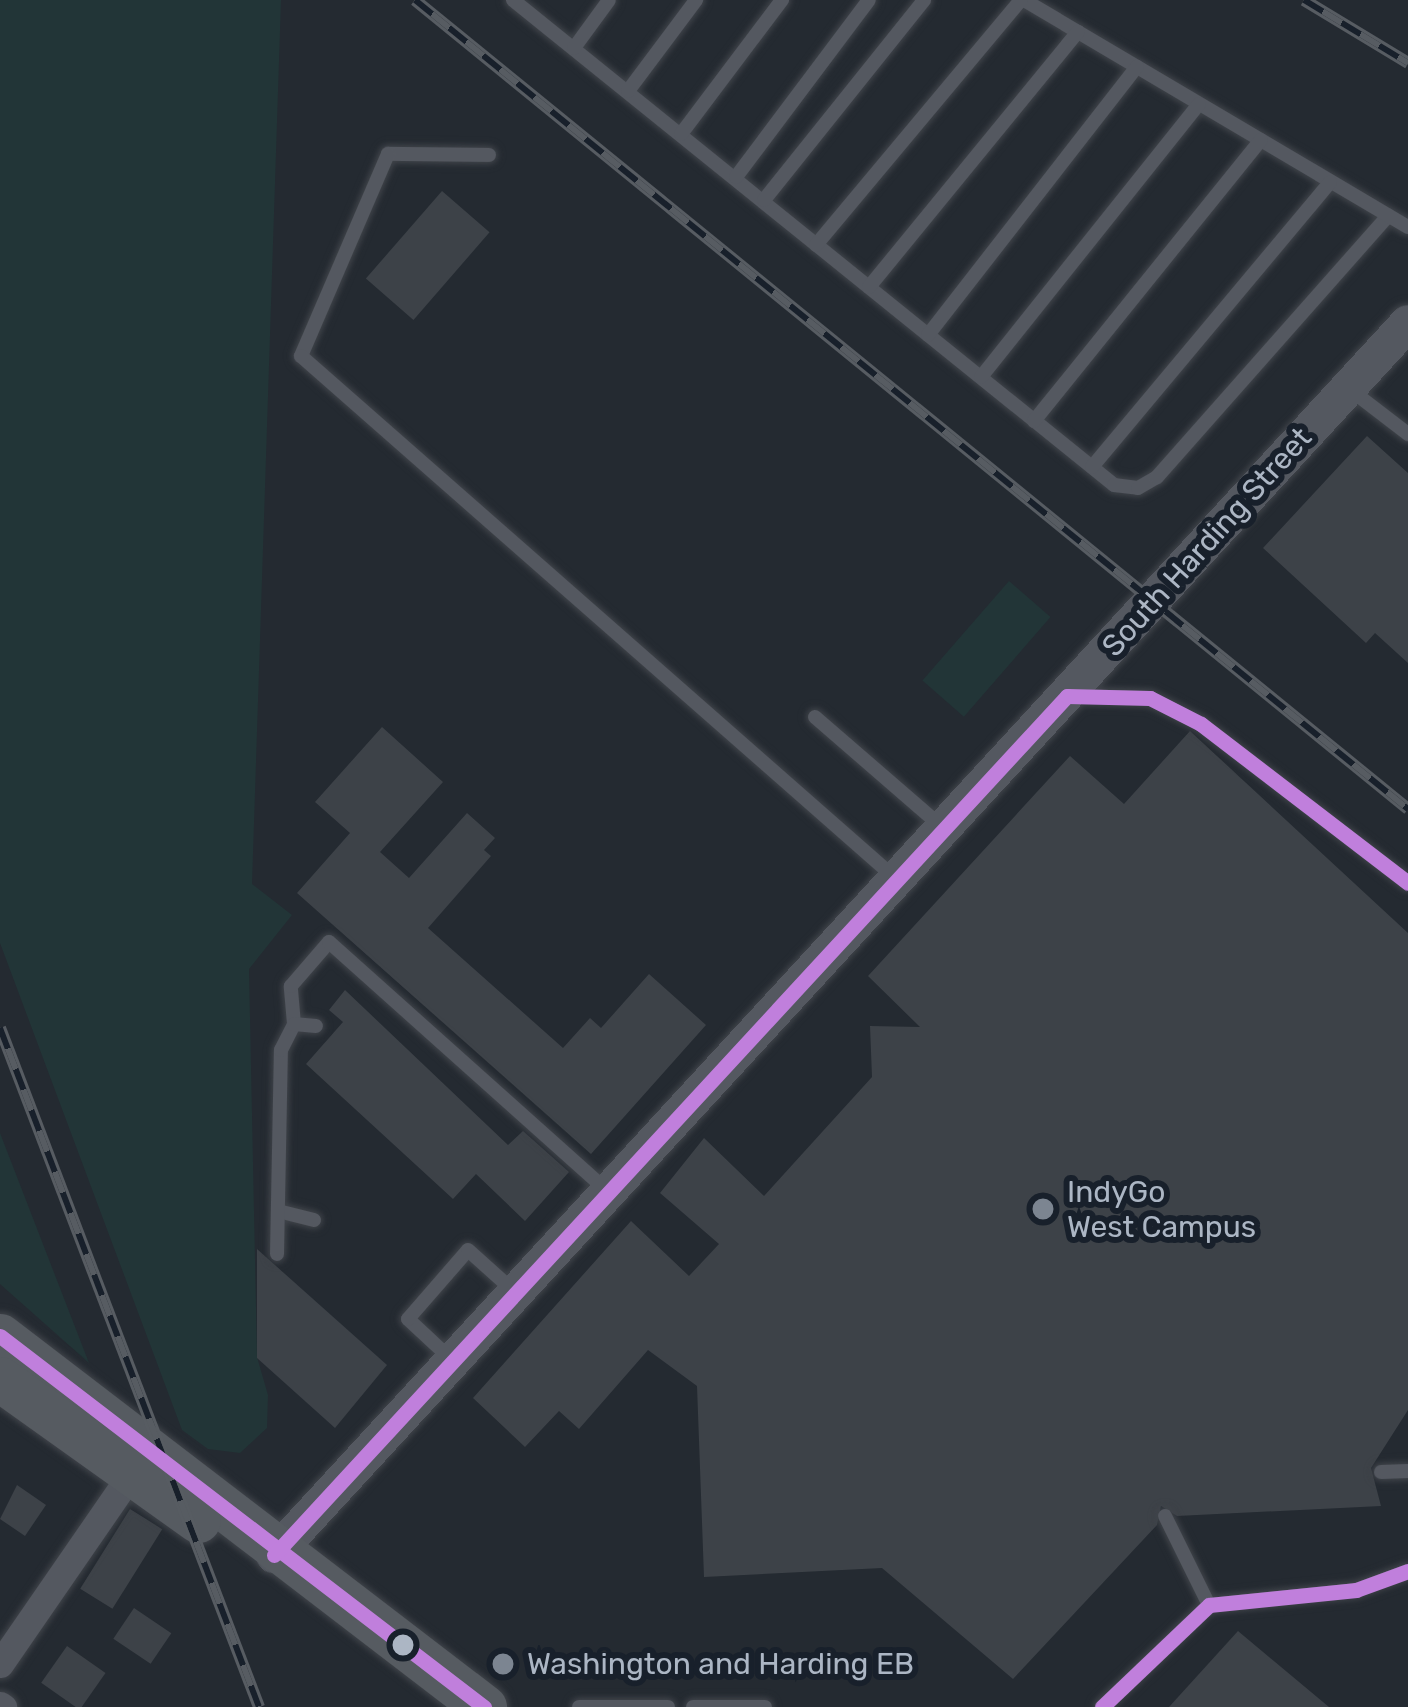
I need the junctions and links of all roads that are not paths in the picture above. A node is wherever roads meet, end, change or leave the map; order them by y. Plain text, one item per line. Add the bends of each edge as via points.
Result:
1 (609, 0) edge
2 (696, 0) edge
3 (782, 0) edge
4 (869, 0) edge
5 (924, 0) edge
6 (1023, 0) edge
7 (518, 2) edge
8 (1078, 32) junction
9 (574, 48) junction
10 (1137, 67) junction
11 (628, 91) junction
12 (1199, 104) junction
13 (681, 134) junction
14 (1261, 140) junction
15 (489, 155) dead end
16 (736, 177) junction
17 (1330, 182) junction
18 (764, 200) junction
19 (1388, 216) junction
20 (1408, 227) edge
21 (816, 245) junction
22 (868, 287) junction
23 (1408, 323) edge
24 (928, 335) junction
25 (981, 377) junction
26 (1348, 388) junction
27 (1034, 421) junction
28 (1408, 434) edge
29 (1092, 467) junction
30 (1066, 696) junction
31 (815, 717) dead end
32 (945, 830) junction
33 (898, 880) junction
34 (1408, 883) edge
35 (294, 1024) junction
36 (316, 1027) dead end
37 (610, 1194) junction
38 (282, 1212) junction
39 (314, 1220) dead end
40 (277, 1254) dead end
41 (516, 1293) junction
42 (0, 1336) edge
43 (452, 1360) junction
44 (2, 1387) edge
45 (1408, 1471) edge
46 (1381, 1472) dead end
47 (131, 1474) junction
48 (1165, 1516) dead end
49 (274, 1555) junction
50 (1408, 1570) edge
51 (1209, 1605) junction
52 (0, 1664) edge
53 (484, 1707) edge
54 (579, 1707) edge
55 (668, 1707) edge
56 (693, 1707) edge
57 (765, 1707) edge
58 (1102, 1707) edge

1 - 9 lane
2 - 11 lane
3 - 13 lane
4 - 16 lane
5 - 18 lane
6 - 8 lane
6 - 21 lane
7 - 9 lane
8 - 10 lane
8 - 22 lane
9 - 11 lane
10 - 12 lane
10 - 24 lane
11 - 13 lane
12 - 14 lane
12 - 25 lane
13 - 16 lane
14 - 17 lane
14 - 27 lane
15 - 33 lane via 388,154 301,356
16 - 18 lane
17 - 19 lane
17 - 29 lane
18 - 21 lane
19 - 20 lane
19 - 29 lane via 1157,476 1138,488 1114,485
21 - 22 lane
22 - 24 lane
23 - 26 street, South Harding Street
24 - 25 lane
25 - 27 lane
26 - 28 lane
26 - 30 street, South Harding Street
27 - 29 lane
30 - 32 street, South Harding Street
30 - 34 lane via 1150,698 1202,724
31 - 32 lane
32 - 33 street, South Harding Street
33 - 37 street, South Harding Street
35 - 36 lane
35 - 37 lane via 291,986 329,943
35 - 38 lane via 281,1050
37 - 41 street, South Harding Street
38 - 39 lane
38 - 40 lane
41 - 43 street, South Harding Street
41 - 43 lane via 468,1250 408,1319
42 - 49 main road via 243,1516
43 - 49 street, South Harding Street
44 - 47 main road
45 - 46 lane
47 - 49 main road via 226,1539
47 - 52 street
48 - 51 lane
49 - 53 main road
50 - 51 lane via 1355,1590
51 - 58 lane
54 - 55 lane
56 - 57 lane

